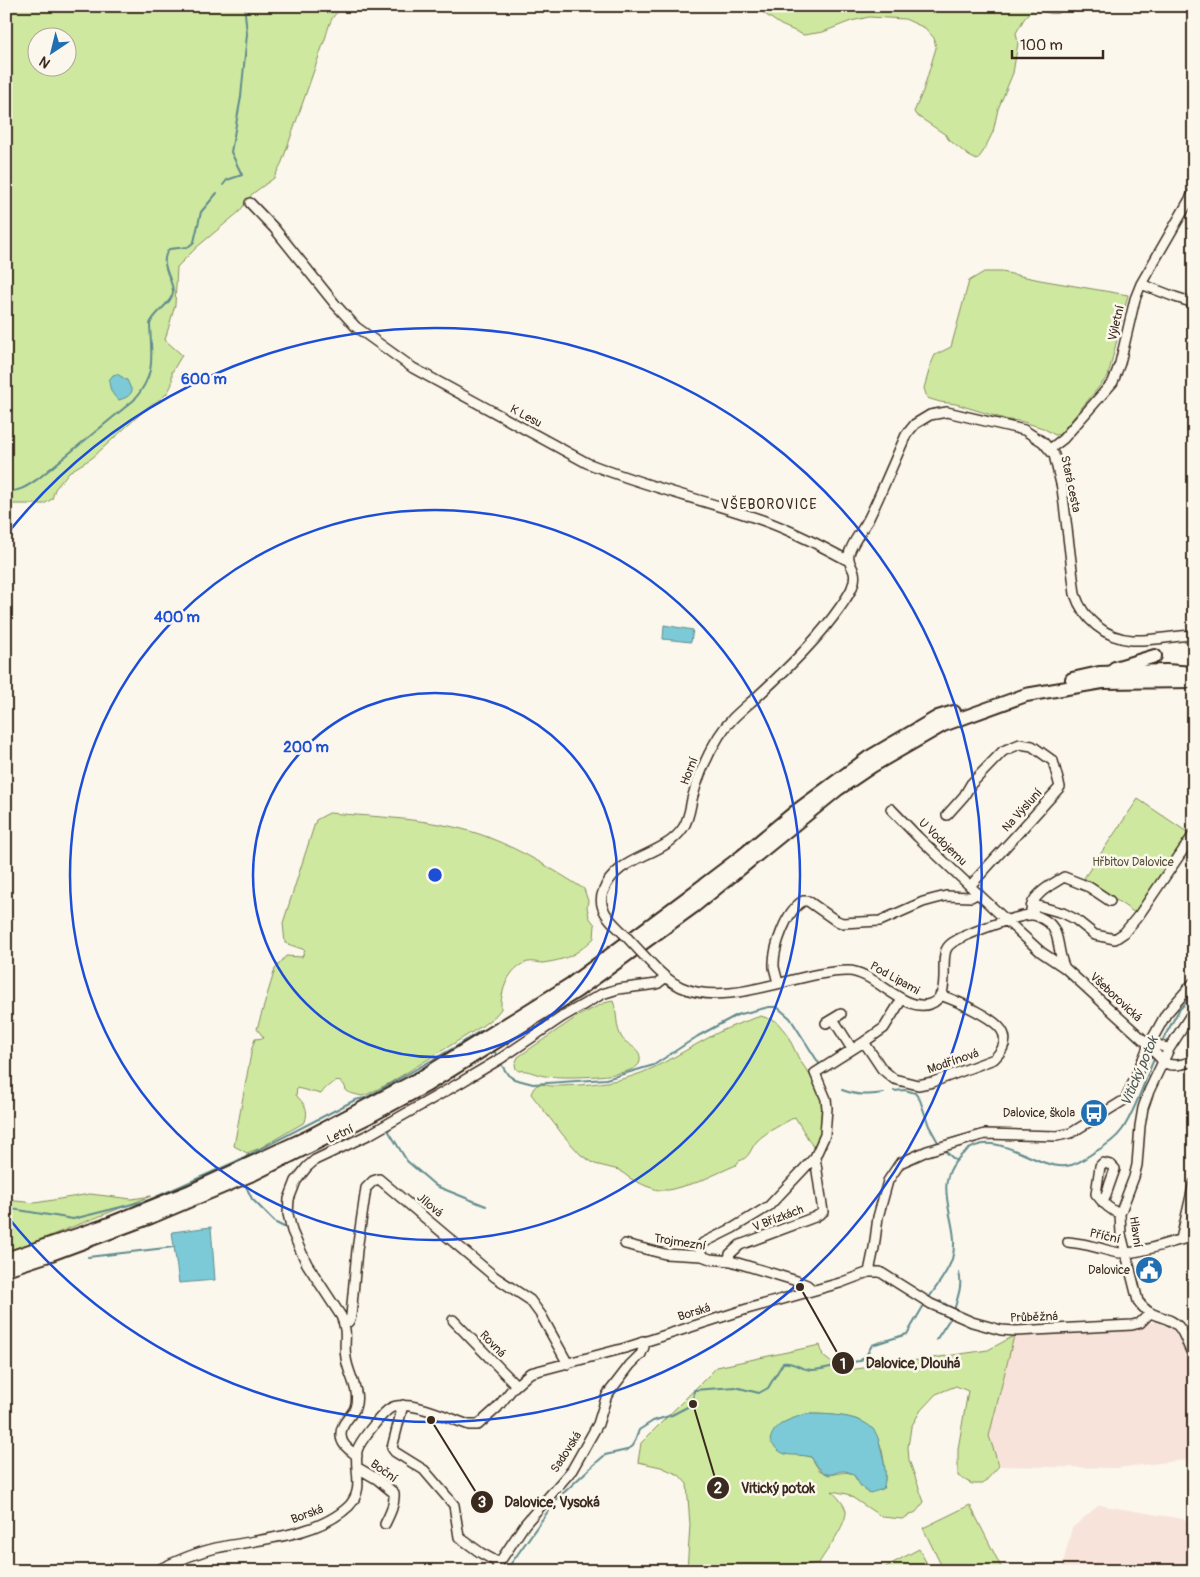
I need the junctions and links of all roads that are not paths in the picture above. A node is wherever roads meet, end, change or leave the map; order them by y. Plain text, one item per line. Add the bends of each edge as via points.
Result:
1 (1194, 192) edge
2 (250, 203) dead end
3 (1141, 284) junction
4 (1194, 303) edge
5 (1050, 449) junction
6 (849, 561) junction
7 (1194, 635) edge
8 (1155, 656) dead end
9 (1194, 672) edge
10 (1098, 674) junction
11 (1194, 682) edge
12 (891, 809) dead end
13 (948, 815) dead end
14 (1194, 834) edge
15 (970, 886) junction
16 (978, 893) junction
17 (1110, 900) dead end
18 (1031, 913) junction
19 (1006, 921) junction
20 (1065, 968) junction
21 (666, 977) junction
22 (778, 982) junction
23 (1194, 982) edge
24 (940, 996) junction
25 (902, 999) junction
26 (1194, 1010) edge
27 (833, 1019) dead end
28 (864, 1042) junction
29 (852, 1049) junction
30 (1159, 1051) junction
31 (1194, 1061) edge
32 (816, 1157) junction
33 (1194, 1183) edge
34 (1103, 1203) junction
35 (1120, 1214) junction
36 (1194, 1237) edge
37 (1181, 1239) junction
38 (1068, 1242) dead end
39 (625, 1244) dead end
40 (1126, 1253) junction
41 (702, 1256) junction
42 (6, 1259) edge
43 (731, 1261) junction
44 (6, 1269) edge
45 (869, 1272) junction
46 (813, 1290) junction
47 (1149, 1314) junction
48 (453, 1320) dead end
49 (345, 1325) junction
50 (643, 1341) junction
51 (1194, 1354) edge
52 (568, 1364) junction
53 (516, 1385) junction
54 (403, 1405) junction
55 (357, 1456) junction
56 (358, 1468) junction
57 (385, 1524) dead end
58 (498, 1567) edge
59 (156, 1571) edge

1 - 3 street, Výletní
2 - 6 street, K Lesu via 356,327 413,368 587,463 762,520
3 - 4 street
3 - 5 street, Výletní via 1113,382 1063,439
5 - 6 street, Stará cesta via 1024,430 947,412 930,415 914,424 906,435 869,518 851,549
5 - 7 street, Stará cesta via 1062,488 1076,594 1084,614 1101,629 1130,640
6 - 21 street, Horní, bridge via 855,576 853,586 836,612 771,684 731,719 719,736 697,785 685,826 663,845 619,868 602,894 606,915
8 - 10 highway
9 - 10 highway
10 - 42 highway via 1021,689 938,718 868,758 831,784 742,856 571,984 422,1077 306,1138 191,1191 104,1226
11 - 44 highway via 1102,682 1026,696 943,725 872,766 838,790 692,907 577,991 427,1085 220,1188 116,1231
12 - 15 street, U Vodojemu
13 - 15 street, Na Výsluní via 971,784 1003,751 1020,744 1032,746 1053,761 1060,787
14 - 18 street via 1139,915 1115,939 1095,935 1075,919 1049,908 1038,906
15 - 16 street, U Vodojemu
16 - 19 street, Všeborovická
16 - 22 street via 971,897 934,899 880,921 842,923 803,901 785,923 776,947 774,967
17 - 18 street via 1064,877 1032,902
18 - 19 street
18 - 20 street via 1053,928
19 - 20 street, Všeborovická
19 - 24 street via 950,944 945,955
20 - 30 street, Všeborovická
21 - 22 street, Pod Lipami via 680,987 708,995
21 - 49 street, Letní via 658,984 602,994 458,1084 307,1167 296,1181 289,1199 292,1231 307,1264
22 - 25 street, Pod Lipami via 851,970
23 - 30 street via 1166,1014
24 - 25 street, Pod Lipami via 925,1005
24 - 28 street, Modřínová via 987,1016 1000,1027 1003,1047 994,1060 933,1082 918,1084 894,1079 882,1069
25 - 28 street, V Břízkách via 884,1028
26 - 30 street
27 - 29 street
28 - 29 street, V Břízkách
29 - 32 street, V Břízkách via 815,1073 826,1099 825,1135
30 - 31 street via 1169,1065
30 - 35 street, Hlavní via 1143,1108 1134,1178
30 - 45 street via 1126,1099 1071,1133 1057,1136 985,1134 926,1151 900,1163 888,1181
32 - 41 street via 769,1206 703,1244 700,1248
32 - 43 street, V Břízkách via 823,1212 740,1245 730,1254
33 - 37 street
34 - 34 street via 1115,1169 1103,1162 1096,1194
34 - 35 street
35 - 40 street, Hlavní
36 - 37 street, Příční
37 - 40 street, Příční
38 - 40 street, Příční
39 - 41 street, Trojmezní via 665,1254
40 - 47 street, Hlavní via 1138,1301
41 - 43 street, Trojmezní
43 - 46 street via 797,1281
45 - 46 street, Borská
45 - 47 street, Průběžná via 880,1272 931,1304 972,1322 1001,1330 1132,1325
46 - 50 street, Borská
47 - 51 street via 1179,1327
48 - 53 street, Rovná
49 - 52 street, Jílová via 351,1316 366,1188 379,1179 495,1277 530,1300
49 - 55 street, Letní via 345,1357 356,1397 355,1408 340,1437 344,1446
50 - 52 street, Borská
50 - 58 street, Sadovská via 641,1354 607,1395 598,1424 572,1470 525,1524
52 - 53 street, Borská via 530,1373
53 - 54 street, Borská via 478,1425
54 - 55 street via 390,1409 375,1424 358,1448
54 - 58 street via 392,1448 424,1470 454,1504 459,1537
55 - 56 street, Borská
56 - 57 street, Boční via 394,1492 390,1516
56 - 59 street, Borská via 357,1494 348,1507 328,1522 305,1531 185,1556

